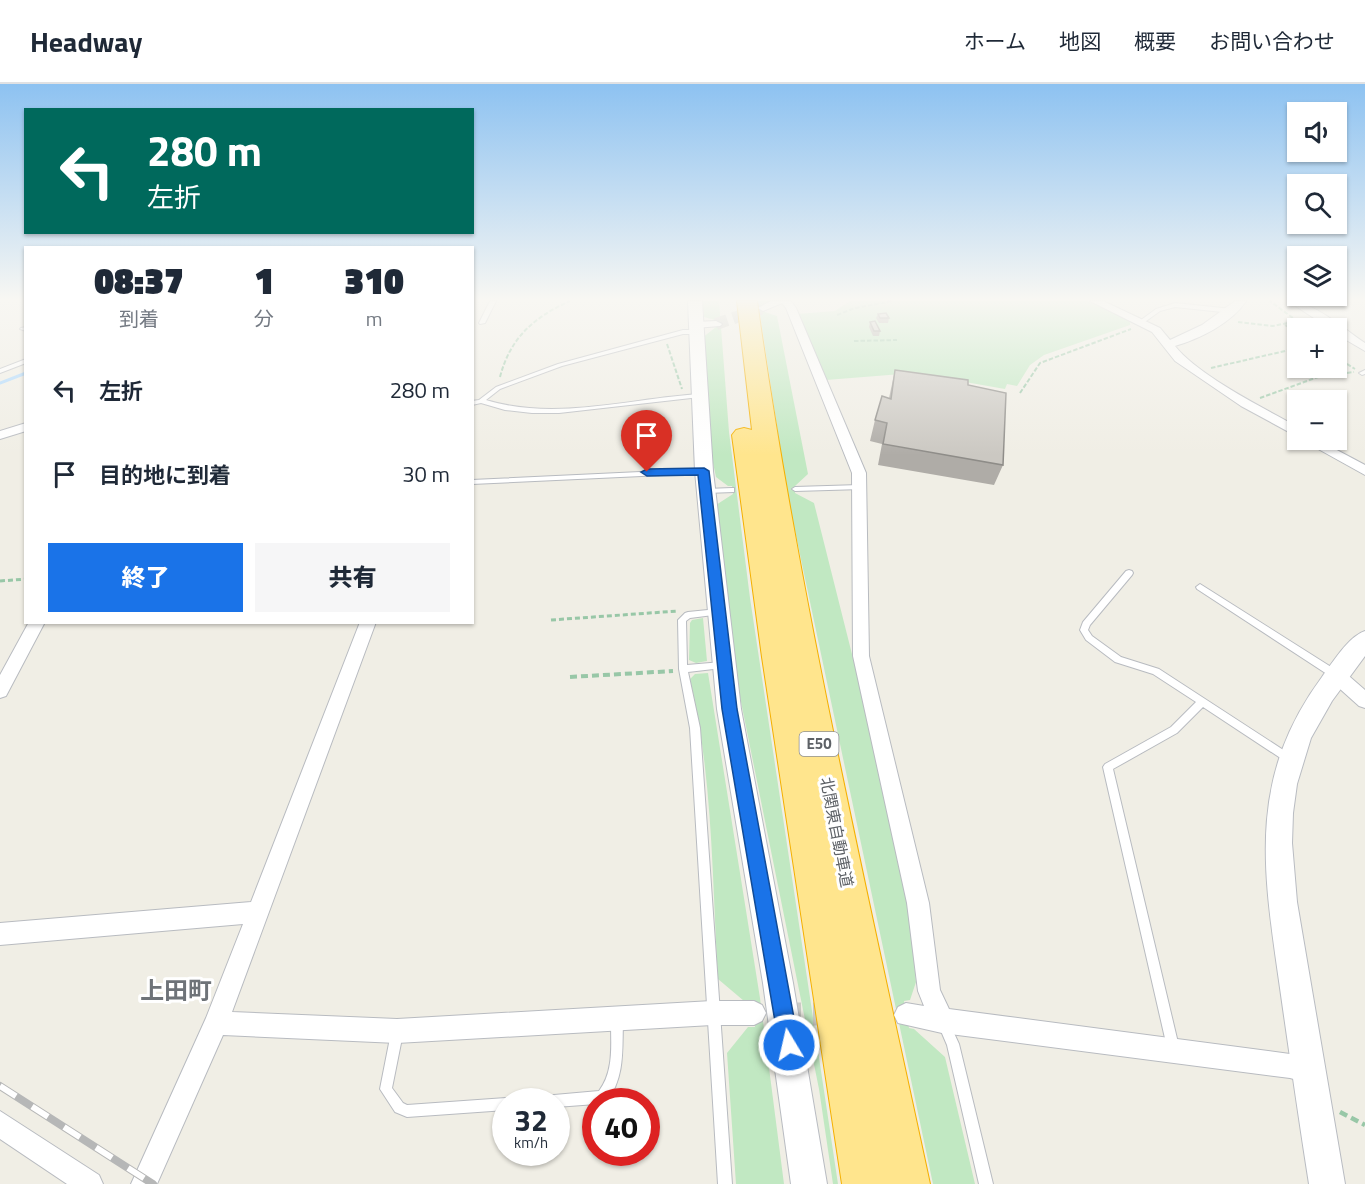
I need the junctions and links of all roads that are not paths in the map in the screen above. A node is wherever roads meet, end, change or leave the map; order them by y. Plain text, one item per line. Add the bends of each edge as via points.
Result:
1 (605, 352) edge
2 (694, 352) edge
3 (730, 352) edge
4 (758, 352) edge
5 (809, 352) edge
6 (1173, 352) edge
7 (24, 362) edge
8 (0, 371) edge
9 (692, 396) junction
10 (481, 401) junction
11 (474, 403) edge
12 (1287, 427) edge
13 (24, 428) edge
14 (0, 435) edge
15 (1327, 450) edge
16 (704, 471) junction
17 (1365, 471) edge
18 (474, 483) edge
19 (860, 487) junction
20 (795, 489) dead end
21 (732, 490) dead end
22 (705, 491) junction
23 (1130, 573) dead end
24 (1200, 587) dead end
25 (718, 612) junction
26 (36, 624) edge
27 (367, 624) edge
28 (1365, 640) edge
29 (724, 665) junction
30 (683, 669) junction
31 (1336, 675) junction
32 (0, 691) edge
33 (1365, 701) edge
34 (1202, 702) junction
35 (1291, 760) junction
36 (258, 912) junction
37 (0, 934) edge
38 (712, 1013) junction
39 (754, 1013) dead end
40 (906, 1015) dead end
41 (617, 1018) junction
42 (942, 1022) junction
43 (216, 1023) junction
44 (397, 1031) junction
45 (1174, 1051) junction
46 (1308, 1071) junction
47 (570, 1100) edge
48 (492, 1105) edge
49 (0, 1124) edge
50 (90, 1184) edge
51 (144, 1184) edge
52 (725, 1184) edge
53 (809, 1184) edge
54 (866, 1184) edge
55 (906, 1184) edge
56 (986, 1184) edge
57 (1327, 1184) edge

1 - 10 lane via 498,388
2 - 9 street
3 - 54 highway, 北関東自動車道 / E50 via 764,579
4 - 55 highway, 北関東自動車道 / E50 via 762,421 801,653
5 - 19 street via 856,465
6 - 12 street
7 - 8 lane
9 - 10 lane via 541,411 498,408
9 - 16 street
10 - 11 lane
13 - 14 street
15 - 17 street
16 - 18 lane
16 - 22 street
19 - 20 lane
19 - 42 street via 861,656 918,903 929,991
21 - 22 lane
22 - 25 street
23 - 34 lane via 1086,624 1085,633 1118,660 1156,671
24 - 31 lane
25 - 29 street
25 - 30 lane via 688,615 682,620
26 - 32 street
27 - 36 street
28 - 31 street
29 - 30 lane
29 - 53 street
30 - 38 lane via 695,728
31 - 33 street
31 - 35 street via 1314,707
34 - 35 lane
34 - 45 lane via 1174,730 1108,766
35 - 46 street via 1279,816 1278,878
36 - 37 street
36 - 43 street
38 - 39 street
38 - 41 street
38 - 52 lane
40 - 42 street
41 - 44 street
41 - 47 lane via 616,1067 611,1088 602,1097
42 - 45 street
42 - 56 lane via 953,1044
43 - 44 street
43 - 51 street
44 - 48 lane via 386,1089 399,1108 406,1111
45 - 46 street
46 - 57 street
49 - 50 street

